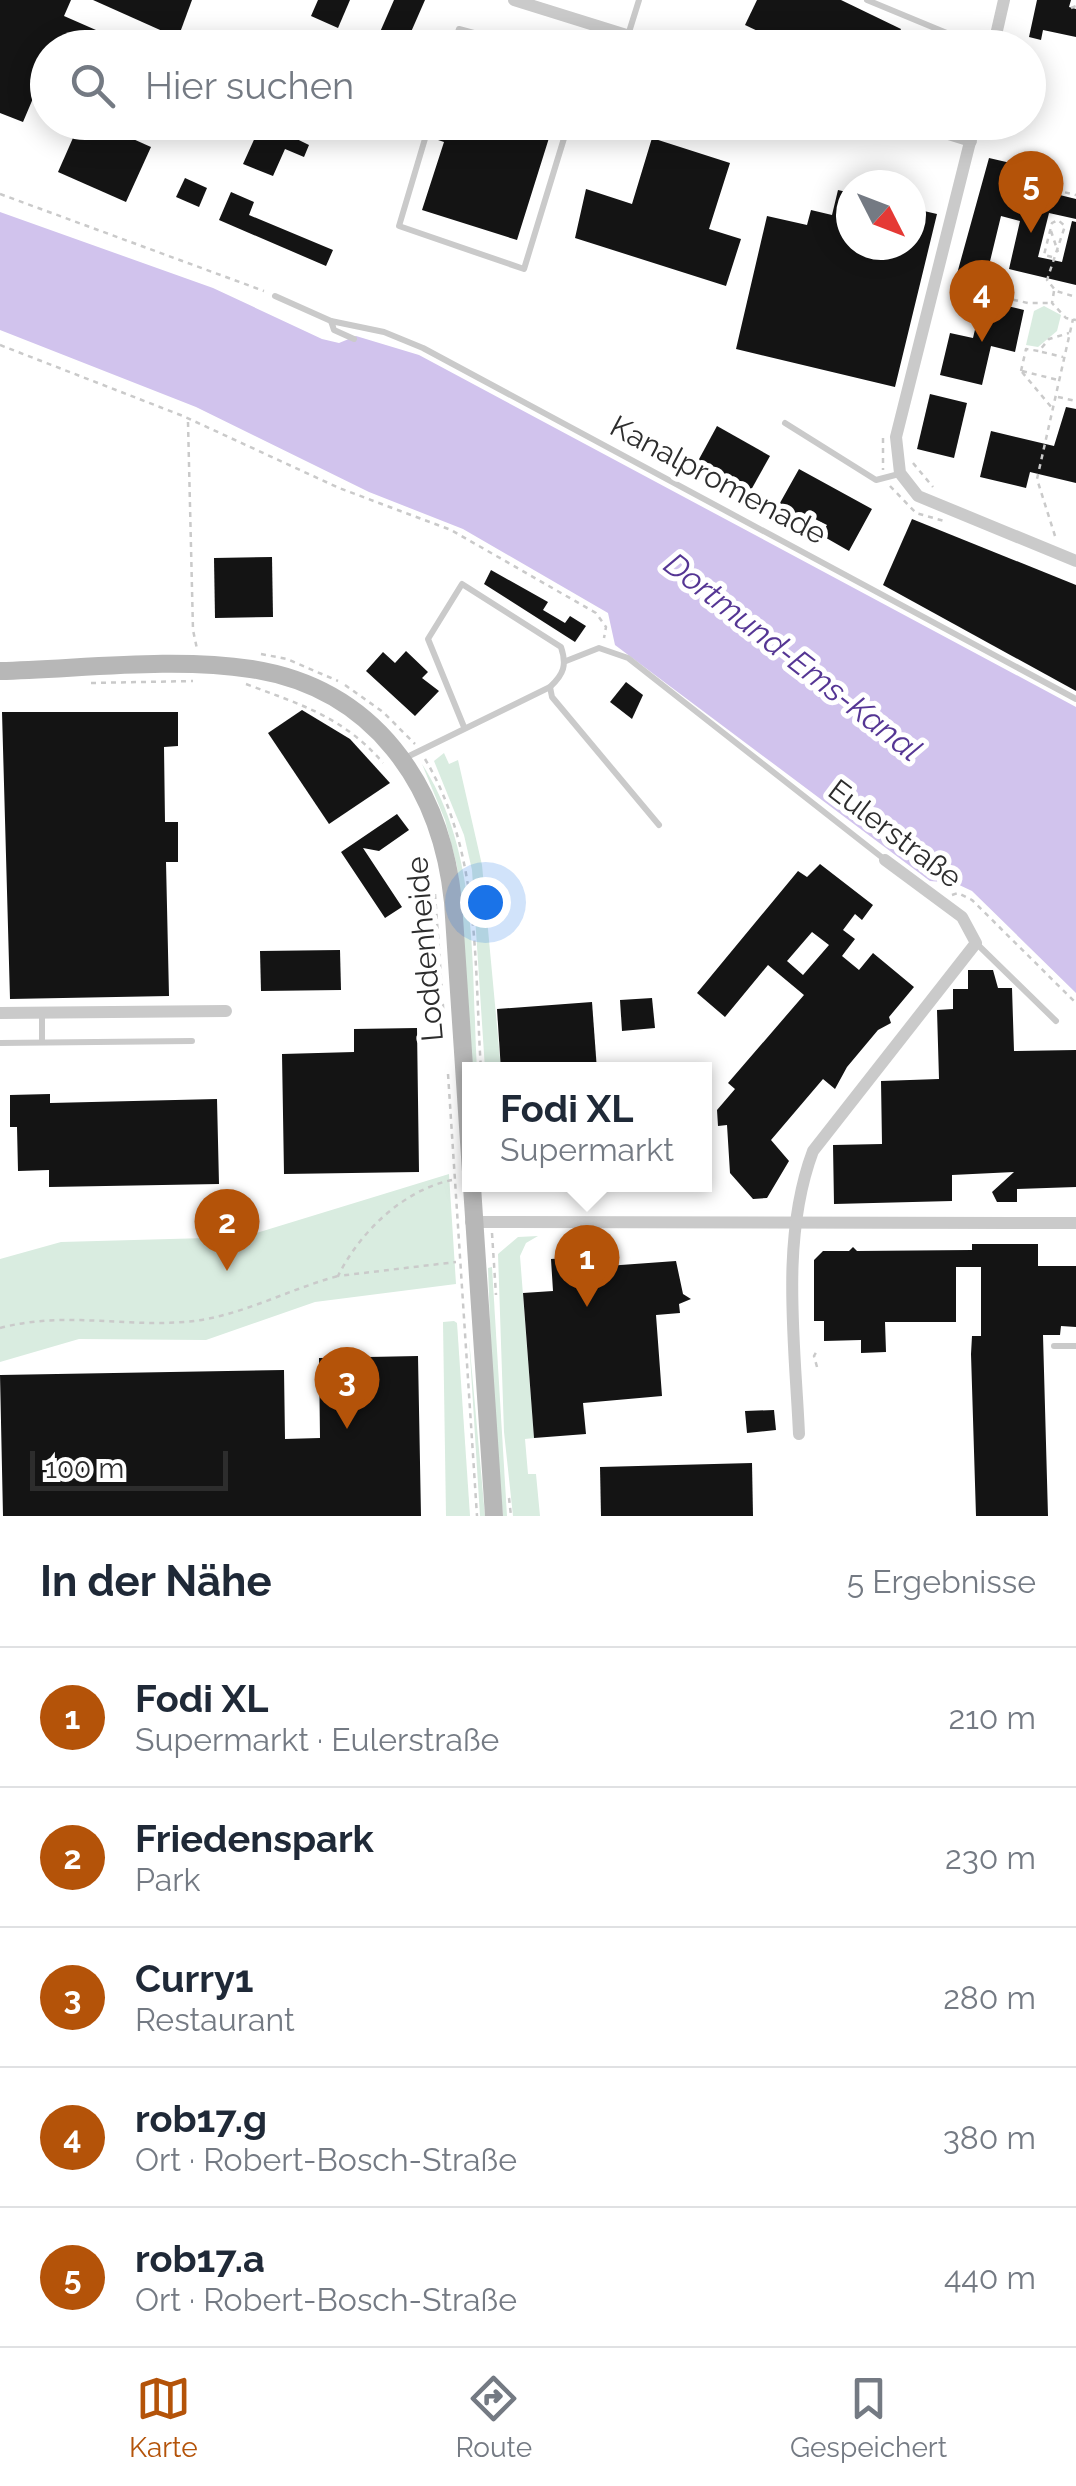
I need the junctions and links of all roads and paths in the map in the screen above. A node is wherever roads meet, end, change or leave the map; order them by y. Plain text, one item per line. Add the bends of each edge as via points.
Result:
1 (514, 0) edge
2 (639, 0) edge
3 (867, 0) edge
4 (1004, 0) edge
5 (600, 26) junction
6 (599, 30) edge
7 (607, 30) edge
8 (629, 30) edge
9 (940, 30) edge
10 (997, 30) edge
11 (425, 140) edge
12 (564, 140) edge
13 (968, 140) edge
14 (971, 141) joint
15 (1032, 164) dead end
16 (0, 194) edge
17 (1076, 195) edge
18 (1048, 229) junction
19 (1059, 253) junction
20 (1052, 257) junction
21 (1055, 289) junction
22 (974, 291) dead end
23 (275, 296) joint
24 (1076, 297) edge
25 (1052, 303) junction
26 (331, 320) junction
27 (1074, 320) edge
28 (1070, 333) junction
29 (354, 338) dead end
30 (0, 344) edge
31 (1039, 352) junction
32 (1066, 359) junction
33 (1021, 371) junction
34 (1060, 380) junction
35 (1056, 397) junction
36 (1076, 401) edge
37 (1053, 409) junction
38 (188, 421) junction
39 (785, 423) dead end
40 (885, 432) dead end
41 (910, 456) dead end
42 (893, 476) junction
43 (936, 489) dead end
44 (946, 522) dead end
45 (1040, 535) dead end
46 (1076, 561) edge
47 (599, 648) junction
48 (210, 650) dead end
49 (248, 652) dead end
50 (566, 661) junction
51 (0, 671) edge
52 (244, 679) dead end
53 (204, 680) dead end
54 (235, 680) dead end
55 (74, 684) dead end
56 (274, 685) dead end
57 (550, 687) junction
58 (1076, 699) edge
59 (464, 727) junction
60 (368, 736) dead end
61 (376, 744) dead end
62 (384, 753) dead end
63 (400, 759) junction
64 (659, 826) dead end
65 (885, 860) joint
66 (434, 885) dead end
67 (442, 888) dead end
68 (945, 903) junction
69 (976, 943) junction
70 (1076, 1002) edge
71 (226, 1011) dead end
72 (42, 1012) junction
73 (0, 1013) edge
74 (1056, 1021) dead end
75 (42, 1042) junction
76 (192, 1042) dead end
77 (0, 1043) edge
78 (481, 1062) edge
79 (447, 1063) dead end
80 (462, 1080) edge
81 (454, 1180) junction
82 (469, 1192) edge
83 (471, 1222) junction
84 (795, 1222) junction
85 (1076, 1223) edge
86 (458, 1262) junction
87 (338, 1276) junction
88 (0, 1328) edge
89 (1054, 1346) dead end
90 (1076, 1346) edge
91 (818, 1349) dead end
92 (817, 1367) dead end
93 (799, 1434) dead end
94 (477, 1516) edge
95 (494, 1516) edge

1 - 5 street
2 - 8 lane
3 - 9 lane
4 - 10 street
5 - 6 lane
5 - 7 street
11 - 12 lane via 399,226 524,270
13 - 14 street
14 - 42 street via 896,437
15 - 17 path via 1026,183
16 - 23 path
18 - 19 path
18 - 19 path via 1062,221 1066,236
18 - 20 path via 1044,255
19 - 20 path
20 - 21 path via 1047,280
21 - 24 path
21 - 25 path
22 - 25 path
23 - 26 lane, Kanalpromenade
25 - 27 path
26 - 29 lane, Kanalpromenade via 334,330
26 - 58 lane, Kanalpromenade via 423,348
27 - 28 path
28 - 31 path via 1049,339
28 - 32 path
30 - 38 path
31 - 32 path
31 - 33 path via 1026,349
32 - 34 path
33 - 34 path
33 - 37 path
34 - 35 path
35 - 36 path
35 - 37 path
37 - 45 path via 1038,480 1057,542
38 - 47 path via 451,530 601,618 606,627
38 - 48 path via 193,630 198,650
39 - 42 lane via 876,480
40 - 42 path via 880,460
41 - 43 path
42 - 44 path via 912,510
42 - 46 street via 926,500
47 - 50 lane
47 - 65 lane, Eulerstraße via 628,658
49 - 63 path via 335,679 383,712
50 - 57 lane
50 - 59 lane via 550,636 462,584 428,639
51 - 63 street, Loddenheide via 196,666 270,673 332,698 382,734
52 - 56 path
53 - 55 path
54 - 63 path via 292,698
57 - 59 lane
57 - 64 lane
59 - 63 lane
60 - 61 path
62 - 63 path
63 - 78 path via 439,782 460,835 470,888
63 - 80 street, Loddenheide via 430,802 448,858
65 - 68 street, Eulerstraße
66 - 67 path via 445,1024
68 - 69 street, Eulerstraße
68 - 70 path via 958,893 972,900
69 - 74 lane
69 - 84 street via 813,1152
71 - 72 street
72 - 73 street
72 - 75 lane
75 - 76 lane
75 - 77 lane
79 - 81 path
81 - 86 path
81 - 87 path via 401,1202
82 - 83 street, Loddenheide
83 - 84 street
83 - 95 street, Loddenheide
84 - 85 street
84 - 93 street
86 - 87 path
86 - 94 path
87 - 88 path via 210,1318 82,1317
89 - 90 lane
91 - 92 path

